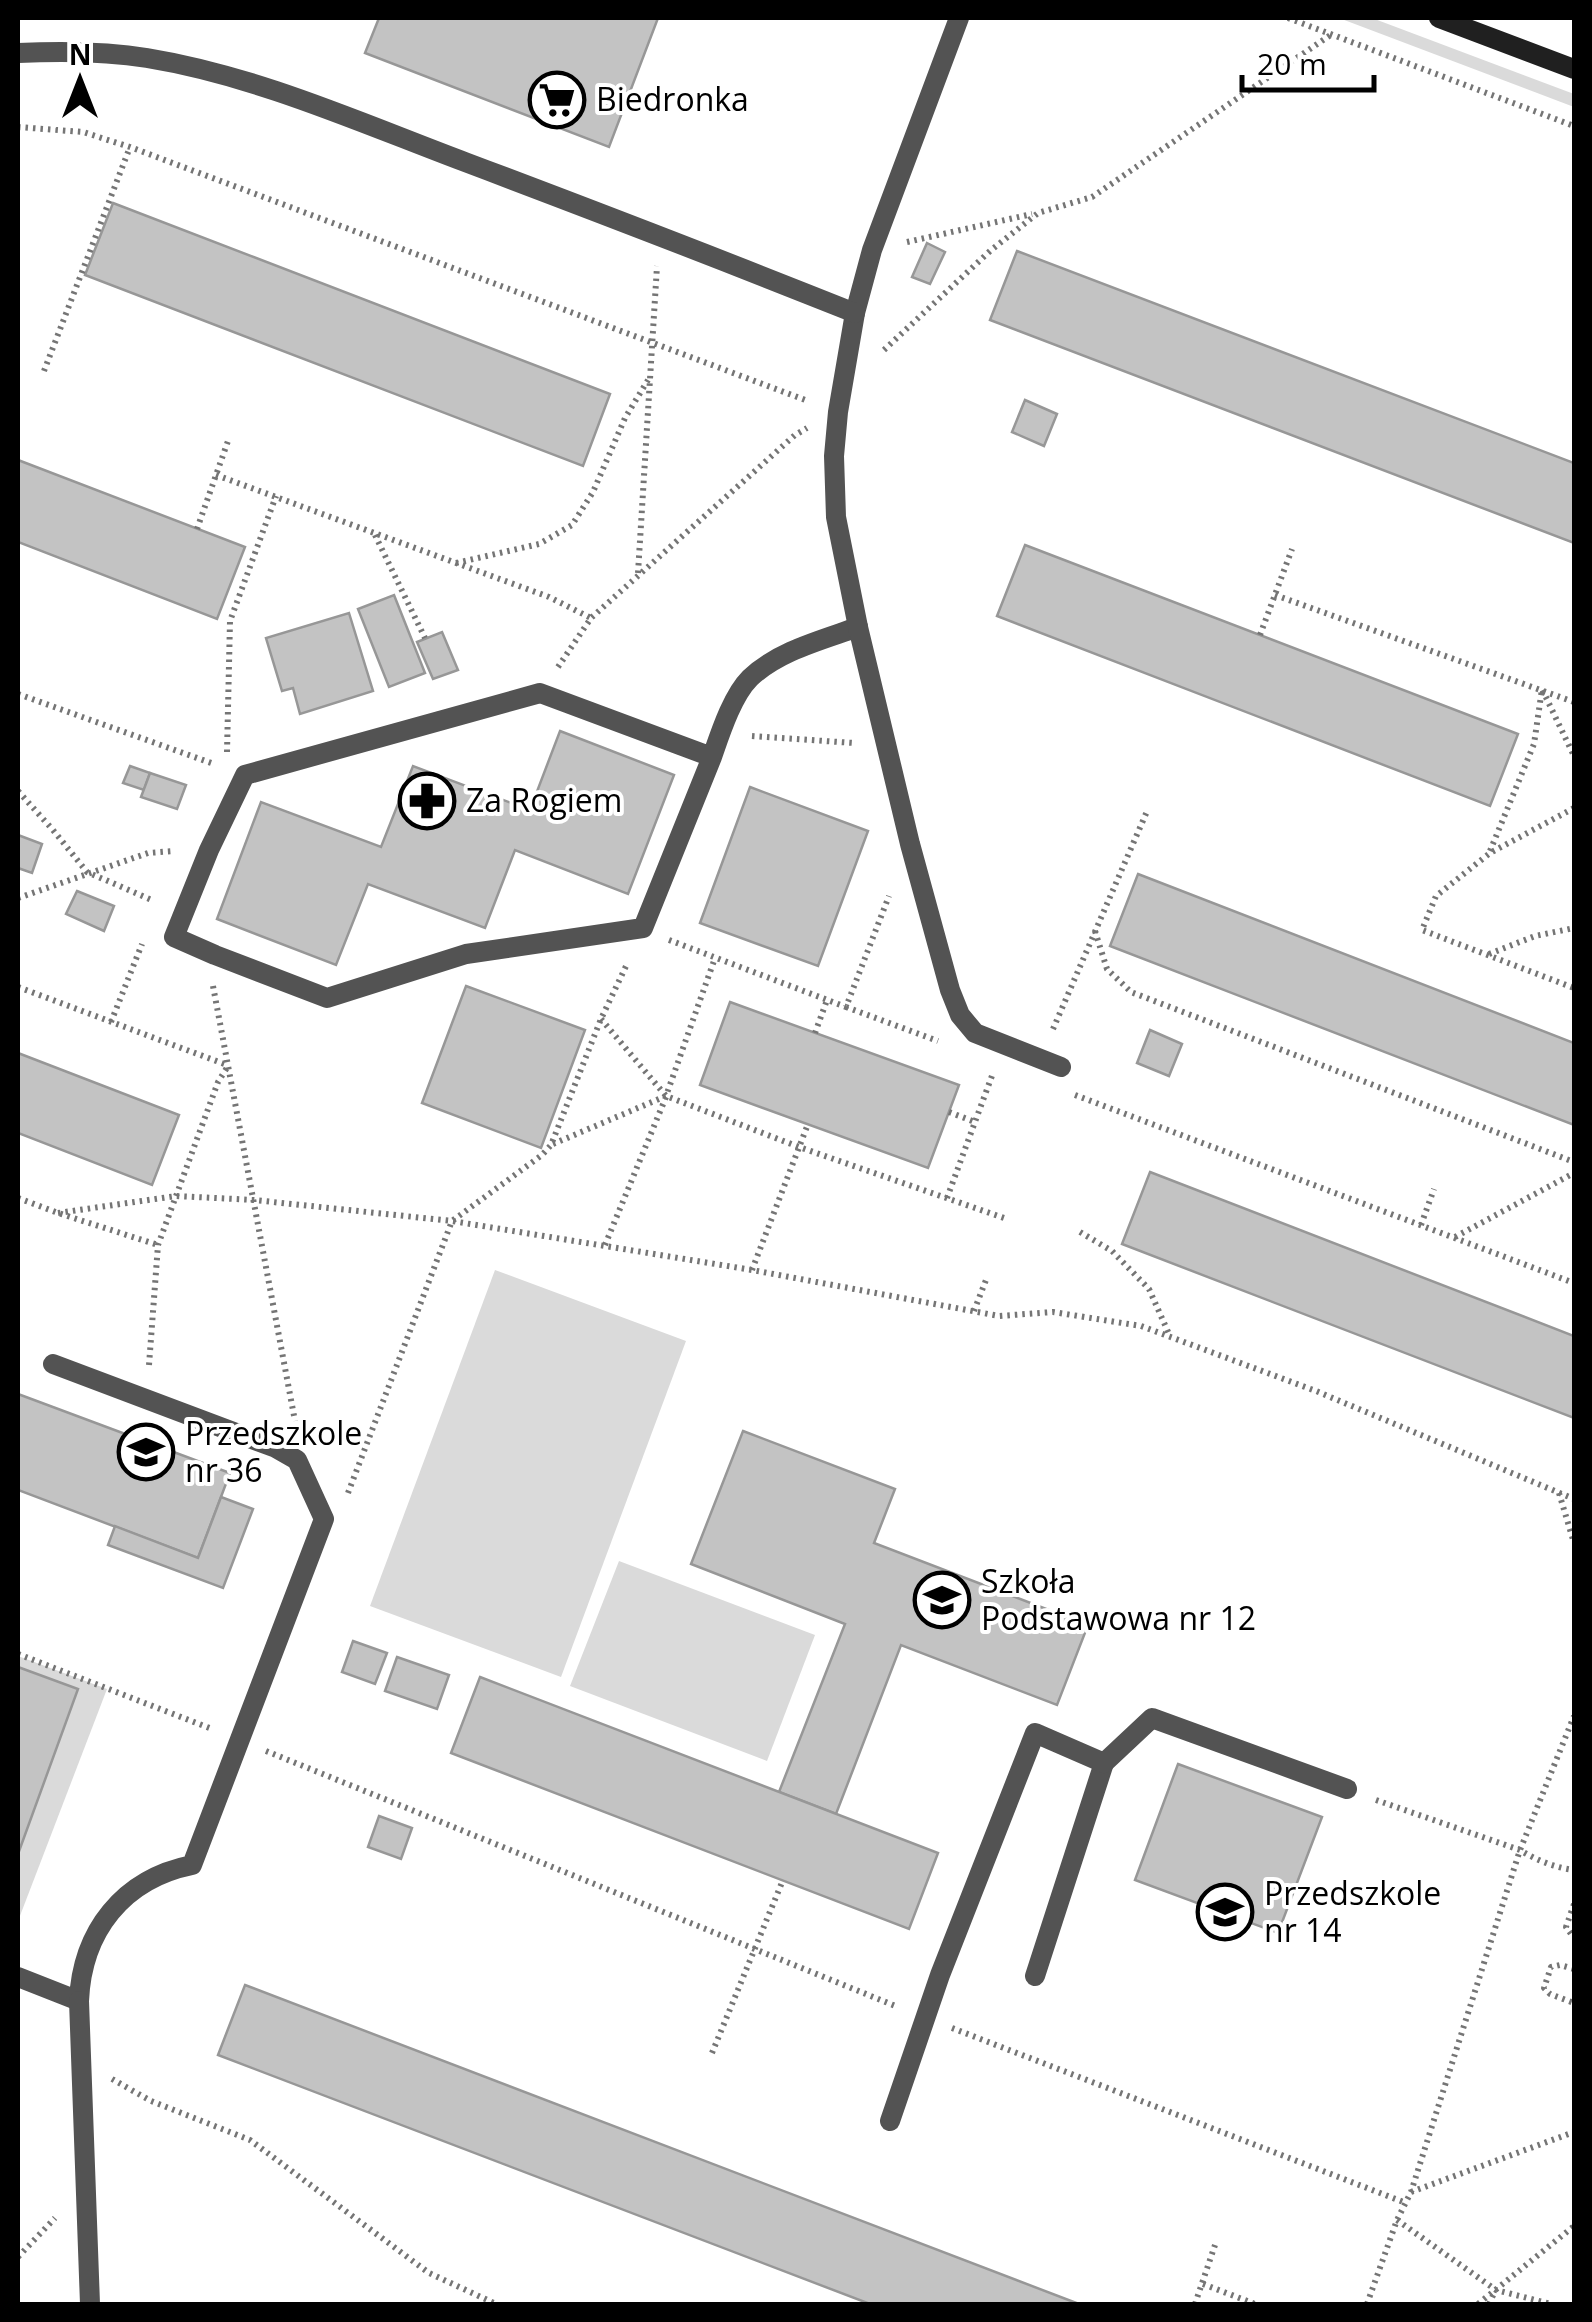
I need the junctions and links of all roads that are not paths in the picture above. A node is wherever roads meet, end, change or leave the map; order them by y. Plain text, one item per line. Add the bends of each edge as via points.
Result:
1 (960, 18) edge
2 (1439, 18) edge
3 (18, 53) edge
4 (1574, 68) edge
5 (855, 312) junction
6 (858, 627) junction
7 (712, 758) junction
8 (1061, 1067) dead end
9 (53, 1364) dead end
10 (1104, 1763) junction
11 (1347, 1789) road end
12 (1035, 1976) dead end
13 (18, 1977) edge
14 (79, 2001) junction
15 (890, 2121) dead end
16 (90, 2304) edge

1 - 5 street
2 - 4 street
3 - 5 street via 148,58 282,93
5 - 6 street via 834,456 836,517
6 - 7 street via 776,659 748,679
6 - 8 street via 960,1015 975,1032
7 - 7 street via 540,694 245,775 174,937 327,998 466,954 643,928
9 - 14 street via 297,1460 324,1519 192,1865 150,1878 116,1906 87,1954
10 - 11 street via 1152,1718
10 - 12 street
10 - 15 street via 1034,1732
13 - 14 street
14 - 16 street

